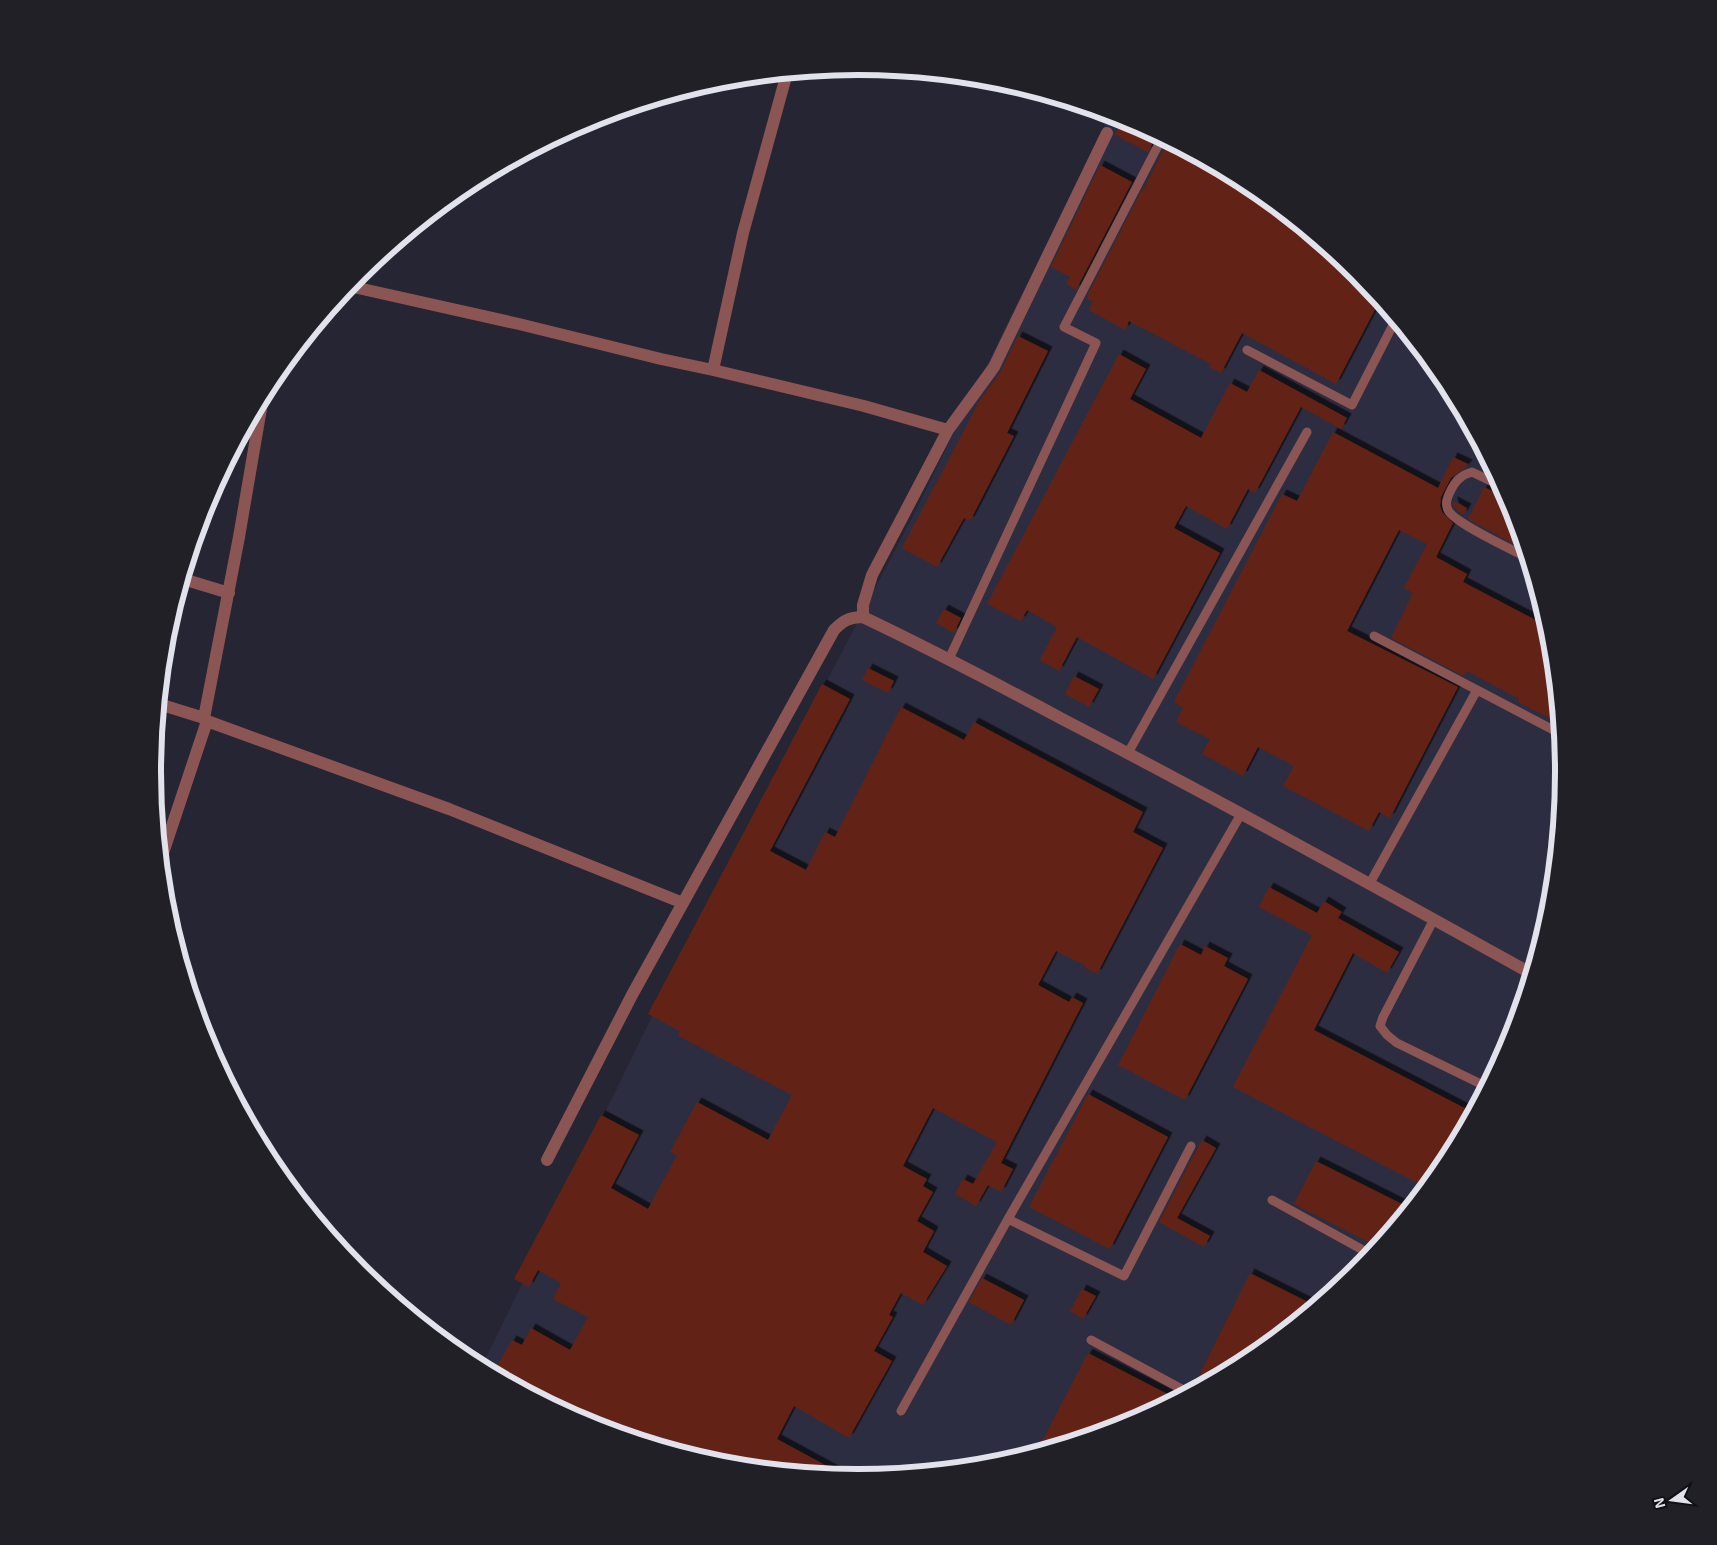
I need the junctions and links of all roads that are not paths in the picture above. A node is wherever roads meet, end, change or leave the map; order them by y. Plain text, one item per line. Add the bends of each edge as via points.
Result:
1 (785, 79) edge
2 (1106, 133) dead end
3 (1159, 143) edge
4 (357, 288) edge
5 (1393, 325) edge
6 (1247, 350) dead end
7 (713, 370) junction
8 (258, 417) edge
9 (948, 430) junction
10 (1307, 432) dead end
11 (1492, 482) edge
12 (1521, 554) edge
13 (188, 581) edge
14 (229, 593) junction
15 (863, 617) junction
16 (1374, 636) dead end
17 (949, 660) junction
18 (1477, 690) junction
19 (164, 706) edge
20 (205, 720) junction
21 (1555, 731) edge
22 (1128, 753) junction
23 (1241, 814) junction
24 (165, 846) edge
25 (1370, 883) junction
26 (683, 903) junction
27 (1434, 919) junction
28 (1527, 971) edge
29 (1482, 1085) edge
30 (1191, 1146) dead end
31 (547, 1160) dead end
32 (1272, 1200) dead end
33 (1008, 1219) junction
34 (1365, 1251) edge
35 (1091, 1340) dead end
36 (1183, 1390) edge
37 (901, 1411) dead end

1 - 7 street via 743,233
2 - 9 street via 994,367
3 - 17 lane via 1064,327 1096,343
4 - 7 street
5 - 6 lane via 1352,405
7 - 9 street
8 - 14 street
9 - 15 street via 872,575 862,605
10 - 22 lane
11 - 12 lane via 1472,472 1462,475 1446,500 1448,511 1461,522
13 - 14 street
14 - 20 street
15 - 17 street
15 - 26 street via 846,619 834,630
16 - 18 lane
17 - 22 street
18 - 21 lane
18 - 25 lane
19 - 20 street
20 - 24 street
20 - 26 street via 449,809
22 - 23 street
23 - 25 street
23 - 33 lane
25 - 27 street
26 - 31 street via 632,994
27 - 28 street
27 - 29 lane via 1382,1016 1380,1026 1397,1043
30 - 33 lane via 1124,1276
32 - 34 lane
33 - 37 lane
35 - 36 lane

